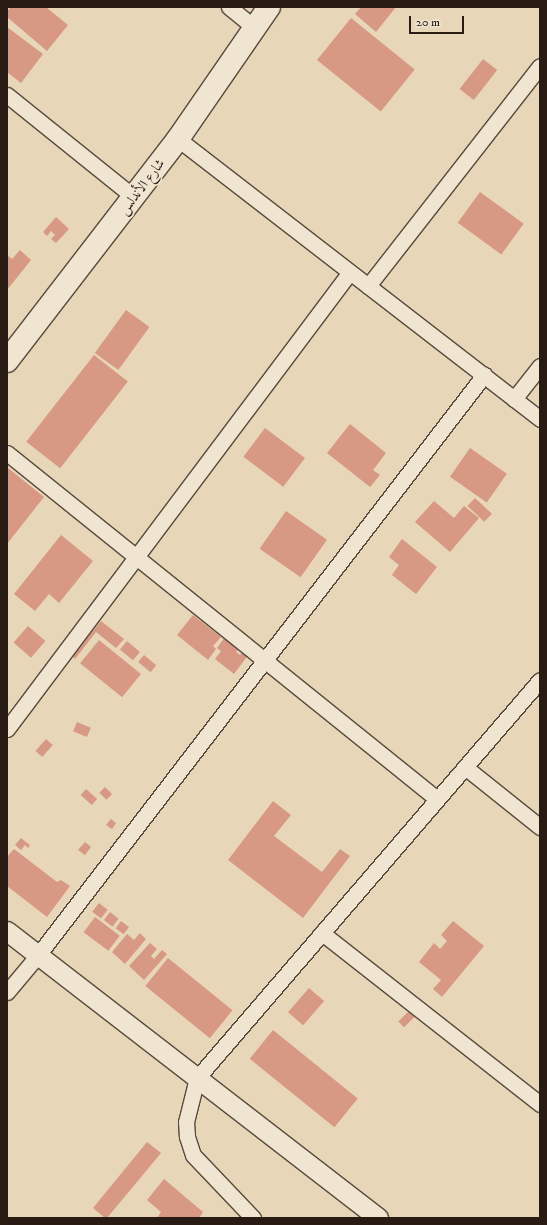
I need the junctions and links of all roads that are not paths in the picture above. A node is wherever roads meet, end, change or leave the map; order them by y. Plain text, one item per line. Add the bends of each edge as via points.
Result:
1 (229, 7) edge
2 (269, 7) edge
3 (254, 27) junction
4 (540, 66) edge
5 (7, 95) edge
6 (178, 139) junction
7 (134, 197) junction
8 (350, 272) junction
9 (368, 286) junction
10 (7, 361) edge
11 (540, 366) edge
12 (484, 375) junction
13 (514, 399) junction
14 (540, 419) edge
15 (7, 453) edge
16 (136, 557) junction
17 (264, 660) junction
18 (540, 680) edge
19 (7, 729) edge
20 (464, 767) junction
21 (437, 799) junction
22 (540, 827) edge
23 (7, 931) edge
24 (322, 933) junction
25 (38, 955) junction
26 (7, 992) edge
27 (197, 1078) junction
28 (540, 1104) edge
29 (253, 1218) edge
30 (378, 1218) edge

1 - 3 street
2 - 3 main road, شارع الأندلس
3 - 6 main road, شارع الأندلس
4 - 9 street
5 - 7 street
6 - 7 main road, شارع الأندلس
6 - 8 street
7 - 10 main road, شارع الأندلس
8 - 9 street
8 - 16 street
9 - 12 street
11 - 13 street
12 - 13 street
12 - 17 street
13 - 14 street
15 - 16 street
16 - 17 street
16 - 19 street
17 - 21 street
17 - 25 street
18 - 20 street
20 - 21 street
20 - 22 street
21 - 24 street
23 - 25 street
24 - 27 street
24 - 28 street
25 - 26 street
25 - 27 street
27 - 29 street via 186,1122 193,1155
27 - 30 street

